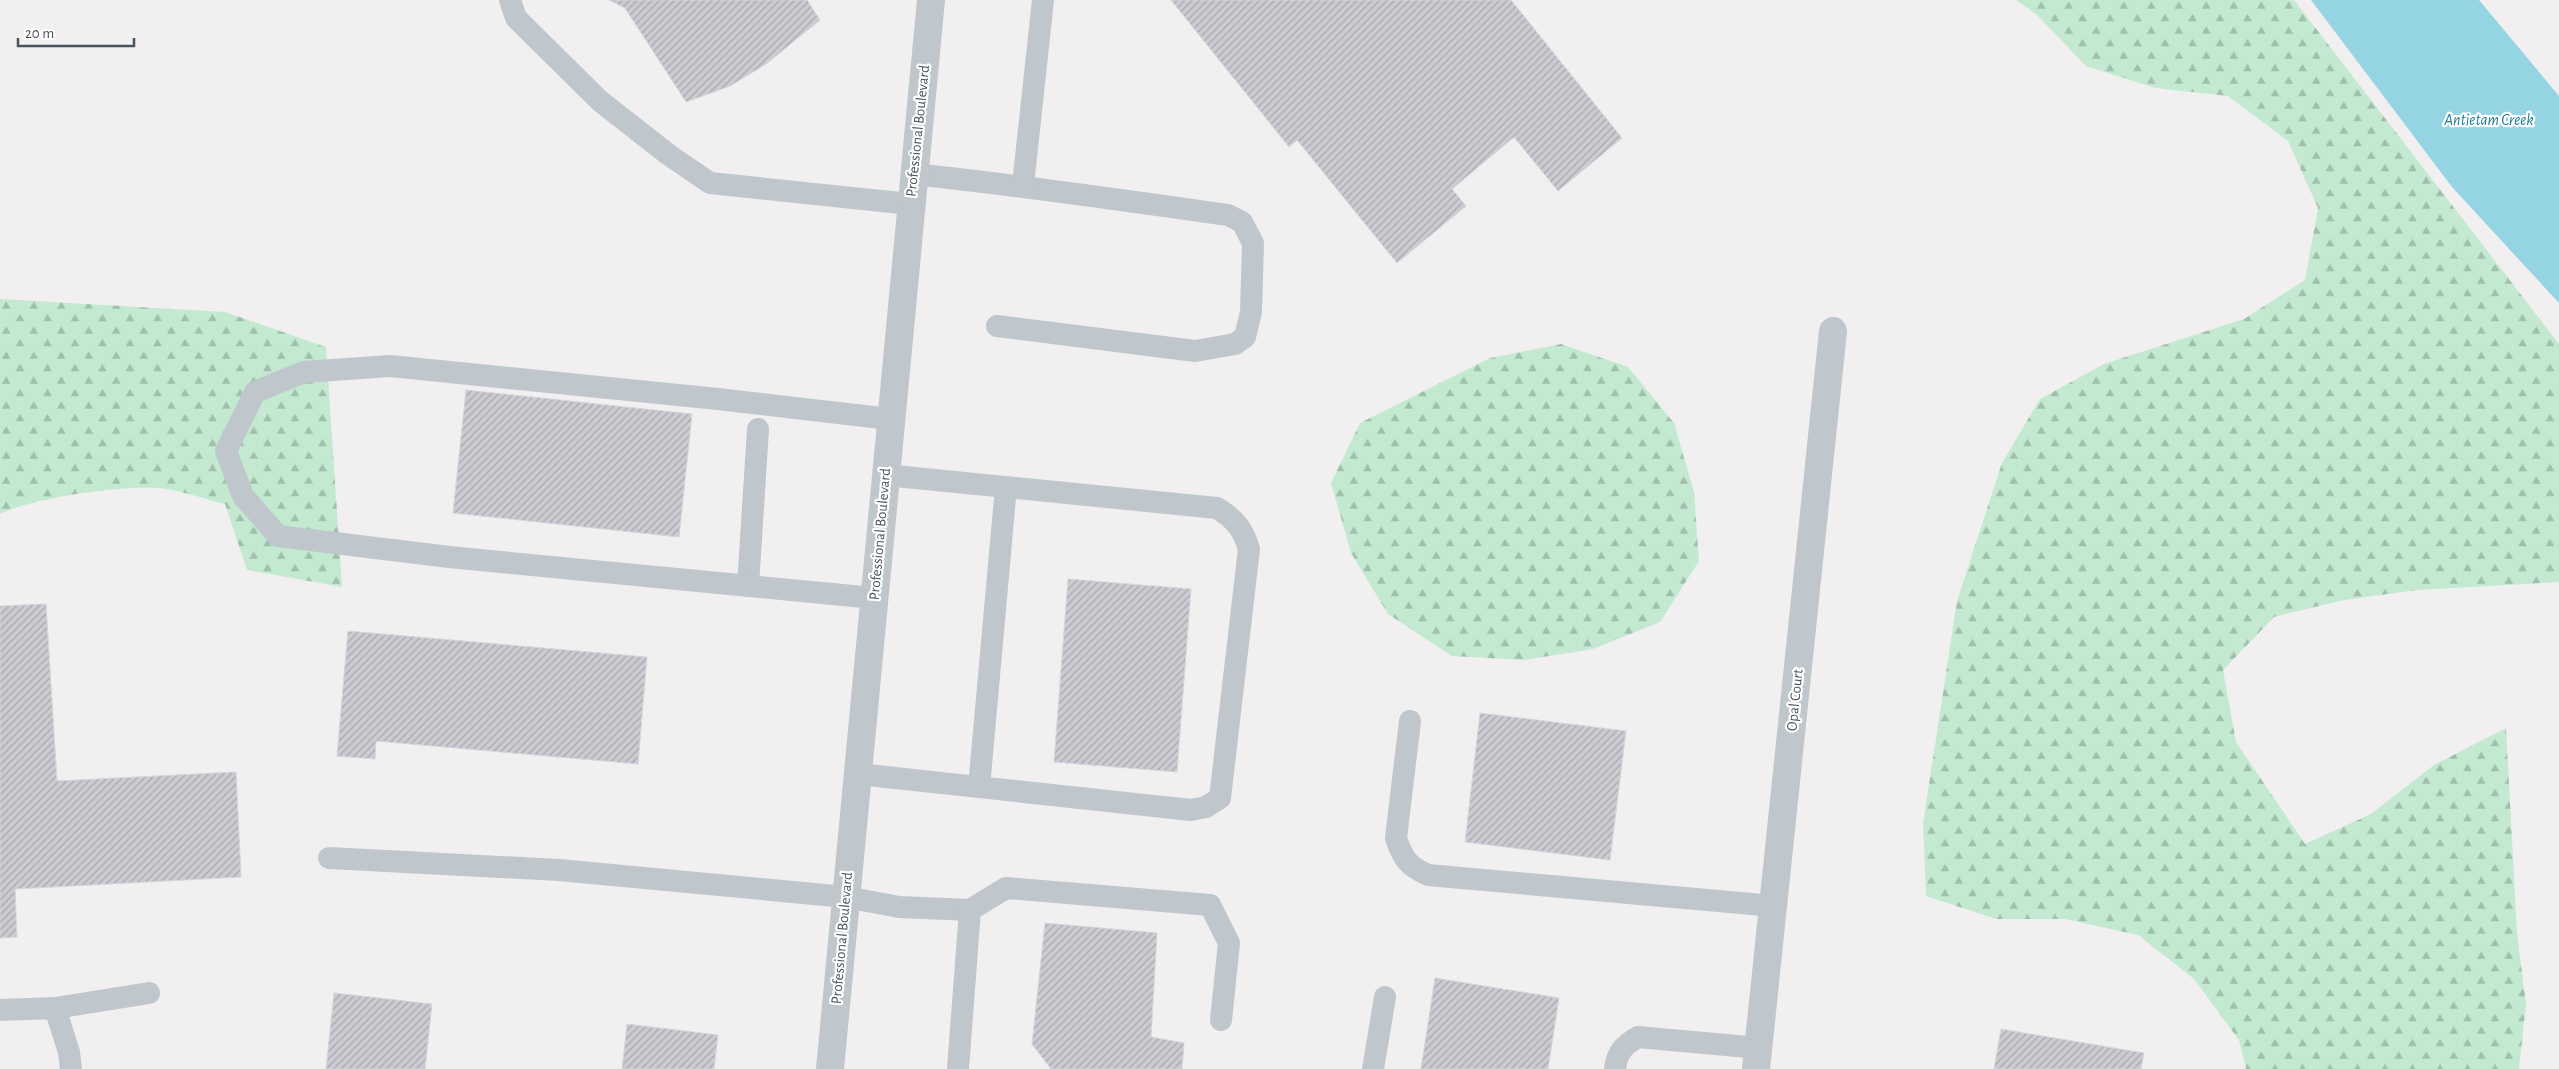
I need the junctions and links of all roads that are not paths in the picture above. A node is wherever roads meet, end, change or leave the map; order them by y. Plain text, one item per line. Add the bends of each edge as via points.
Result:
1 (510, 0) edge
2 (931, 0) edge
3 (1043, 0) edge
4 (914, 174) junction
5 (1023, 185) junction
6 (910, 204) junction
7 (997, 326) dead end
8 (1833, 330) dead end
9 (890, 419) junction
10 (758, 429) dead end
11 (885, 476) junction
12 (1006, 487) junction
13 (748, 586) junction
14 (874, 598) junction
15 (1410, 721) dead end
16 (858, 774) junction
17 (980, 787) junction
18 (329, 858) dead end
19 (846, 897) junction
20 (1774, 906) junction
21 (970, 910) junction
22 (149, 993) dead end
23 (1385, 997) dead end
24 (55, 1008) junction
25 (0, 1010) edge
26 (1221, 1020) dead end
27 (1757, 1058) edge
28 (72, 1069) edge
29 (830, 1069) edge
30 (958, 1069) edge
31 (1373, 1069) edge
32 (1615, 1069) edge

1 - 6 lane via 516,18 600,101 710,183
2 - 4 street, Professional Boulevard
3 - 5 lane
4 - 5 lane
4 - 6 street, Professional Boulevard
5 - 7 lane via 1079,196 1228,215 1242,222 1254,243 1251,312 1244,337 1235,344 1195,351
6 - 9 street, Professional Boulevard
8 - 20 street, Opal Court
9 - 11 street, Professional Boulevard
9 - 13 lane via 390,366 304,372 255,392 226,451 243,496 278,536 449,557
10 - 13 lane
11 - 12 lane
11 - 14 street, Professional Boulevard
12 - 17 lane
12 - 17 lane via 1217,508 1232,516 1244,531 1249,549 1220,798 1206,808 1191,810
13 - 14 lane
14 - 16 street, Professional Boulevard
15 - 20 lane via 1396,838 1401,853 1412,868 1428,875
16 - 17 lane
16 - 19 street, Professional Boulevard
18 - 19 lane via 559,870
19 - 21 lane via 900,907
19 - 29 street, Professional Boulevard
20 - 27 street, Opal Court
21 - 26 lane via 1006,888 1210,905 1229,943
21 - 30 lane
22 - 24 lane
23 - 31 lane
24 - 25 lane
24 - 28 lane
27 - 32 lane via 1638,1037 1624,1045 1616,1058

